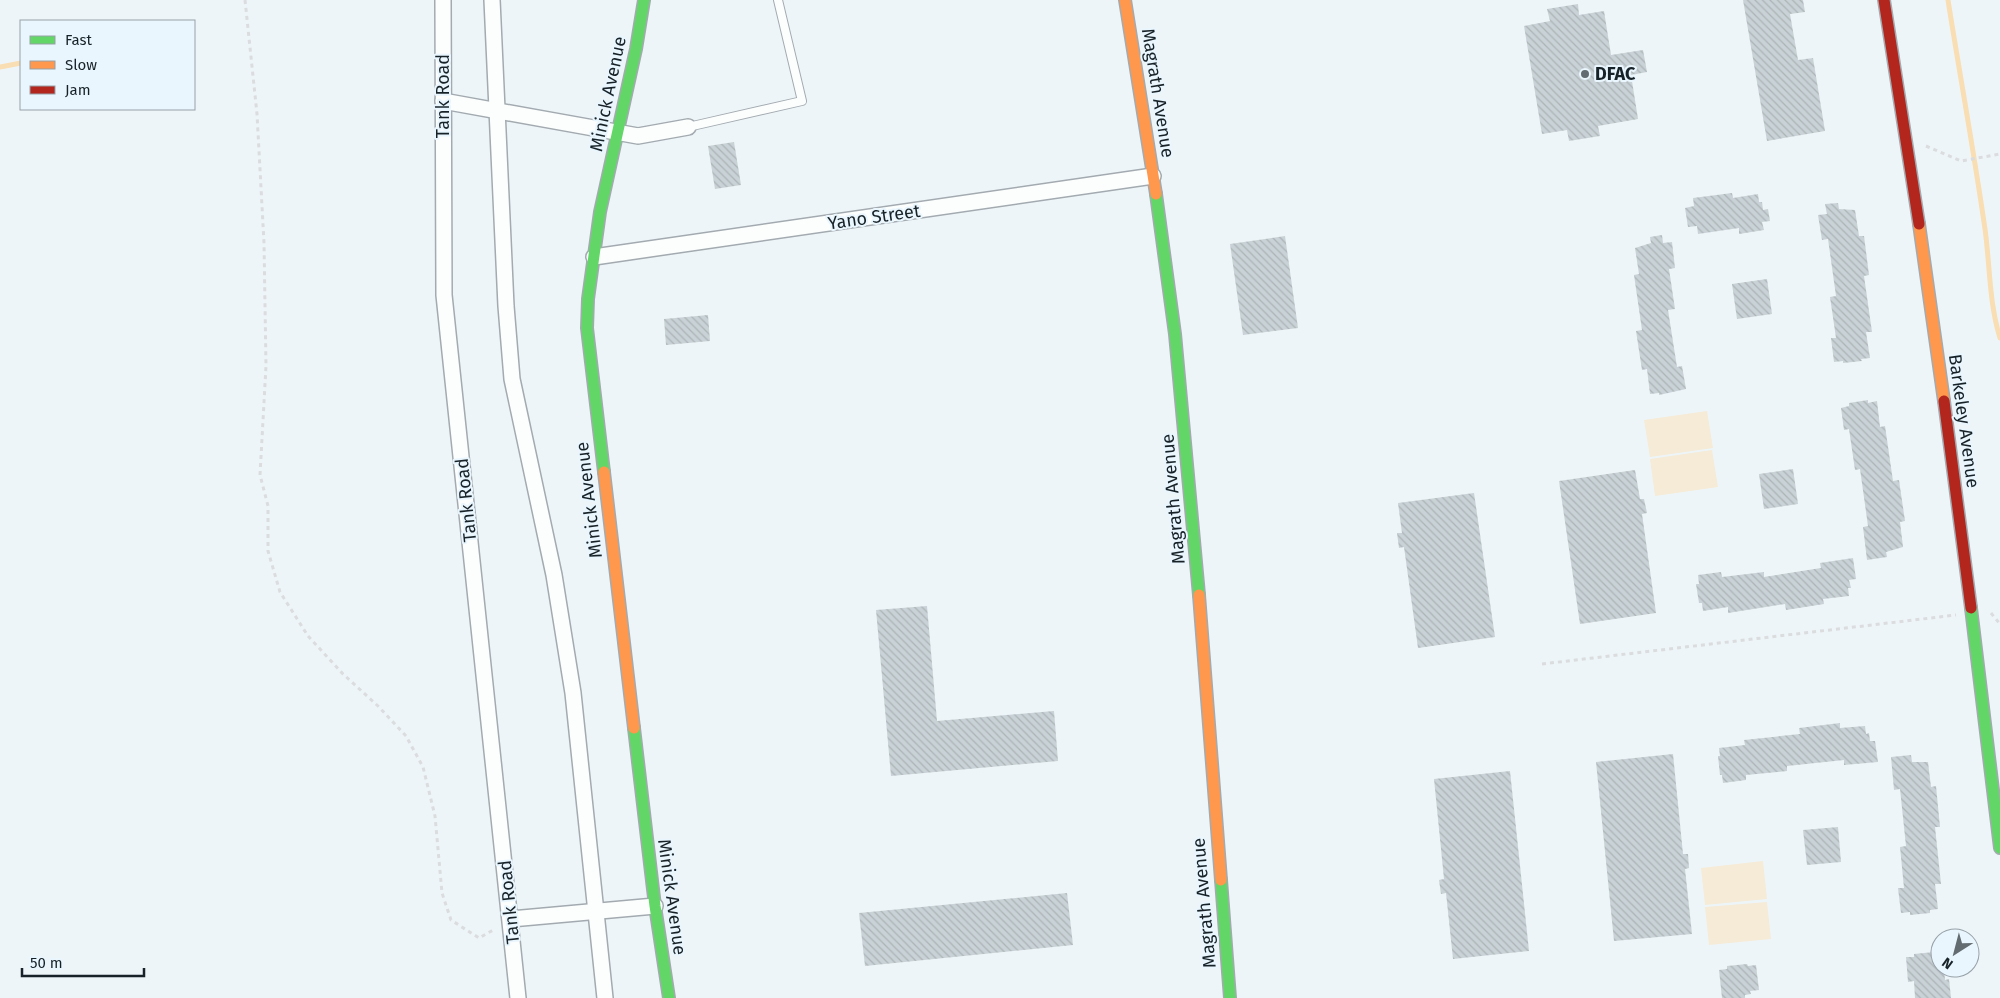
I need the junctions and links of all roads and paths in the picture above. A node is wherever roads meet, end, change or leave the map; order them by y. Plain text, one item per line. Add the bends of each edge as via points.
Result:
1 (245, 0) edge
2 (443, 0) edge
3 (492, 0) edge
4 (644, 0) edge
5 (778, 0) edge
6 (1125, 0) edge
7 (1884, 0) edge
8 (443, 101) junction
9 (497, 112) junction
10 (688, 127) joint
11 (618, 133) junction
12 (1908, 145) junction
13 (2000, 154) edge
14 (1153, 176) junction
15 (594, 257) junction
16 (1972, 613) junction
17 (2000, 624) edge
18 (1542, 664) dead end
19 (2000, 848) edge
20 (654, 906) junction
21 (596, 910) junction
22 (511, 919) junction
23 (518, 998) edge
24 (605, 998) edge
25 (668, 998) edge
26 (1230, 998) edge

1 - 22 path via 257,114 264,243 266,366 260,475 268,506 268,552 280,592 308,636 406,736 423,767 435,816 442,893 451,920 480,938
2 - 8 street, Tank Road
3 - 9 street
4 - 11 main road, Minick Avenue
5 - 10 lane via 802,101
6 - 14 main road, Magrath Avenue
7 - 12 main road, Barkeley Avenue
8 - 9 street
8 - 22 street, Tank Road via 444,296
9 - 11 street
9 - 21 street via 512,379 554,575 573,693
10 - 11 street via 638,136
11 - 15 main road, Minick Avenue
12 - 13 path via 1927,146 1961,161
12 - 16 main road, Barkeley Avenue
14 - 15 street, Yano Street
14 - 26 main road, Magrath Avenue via 1175,334 1191,498
15 - 20 main road, Minick Avenue via 588,310 588,349
16 - 17 path via 1988,611
16 - 18 path
16 - 19 main road, Barkeley Avenue
20 - 21 street
20 - 25 main road, Minick Avenue
21 - 22 street
21 - 24 street
22 - 23 street, Tank Road

